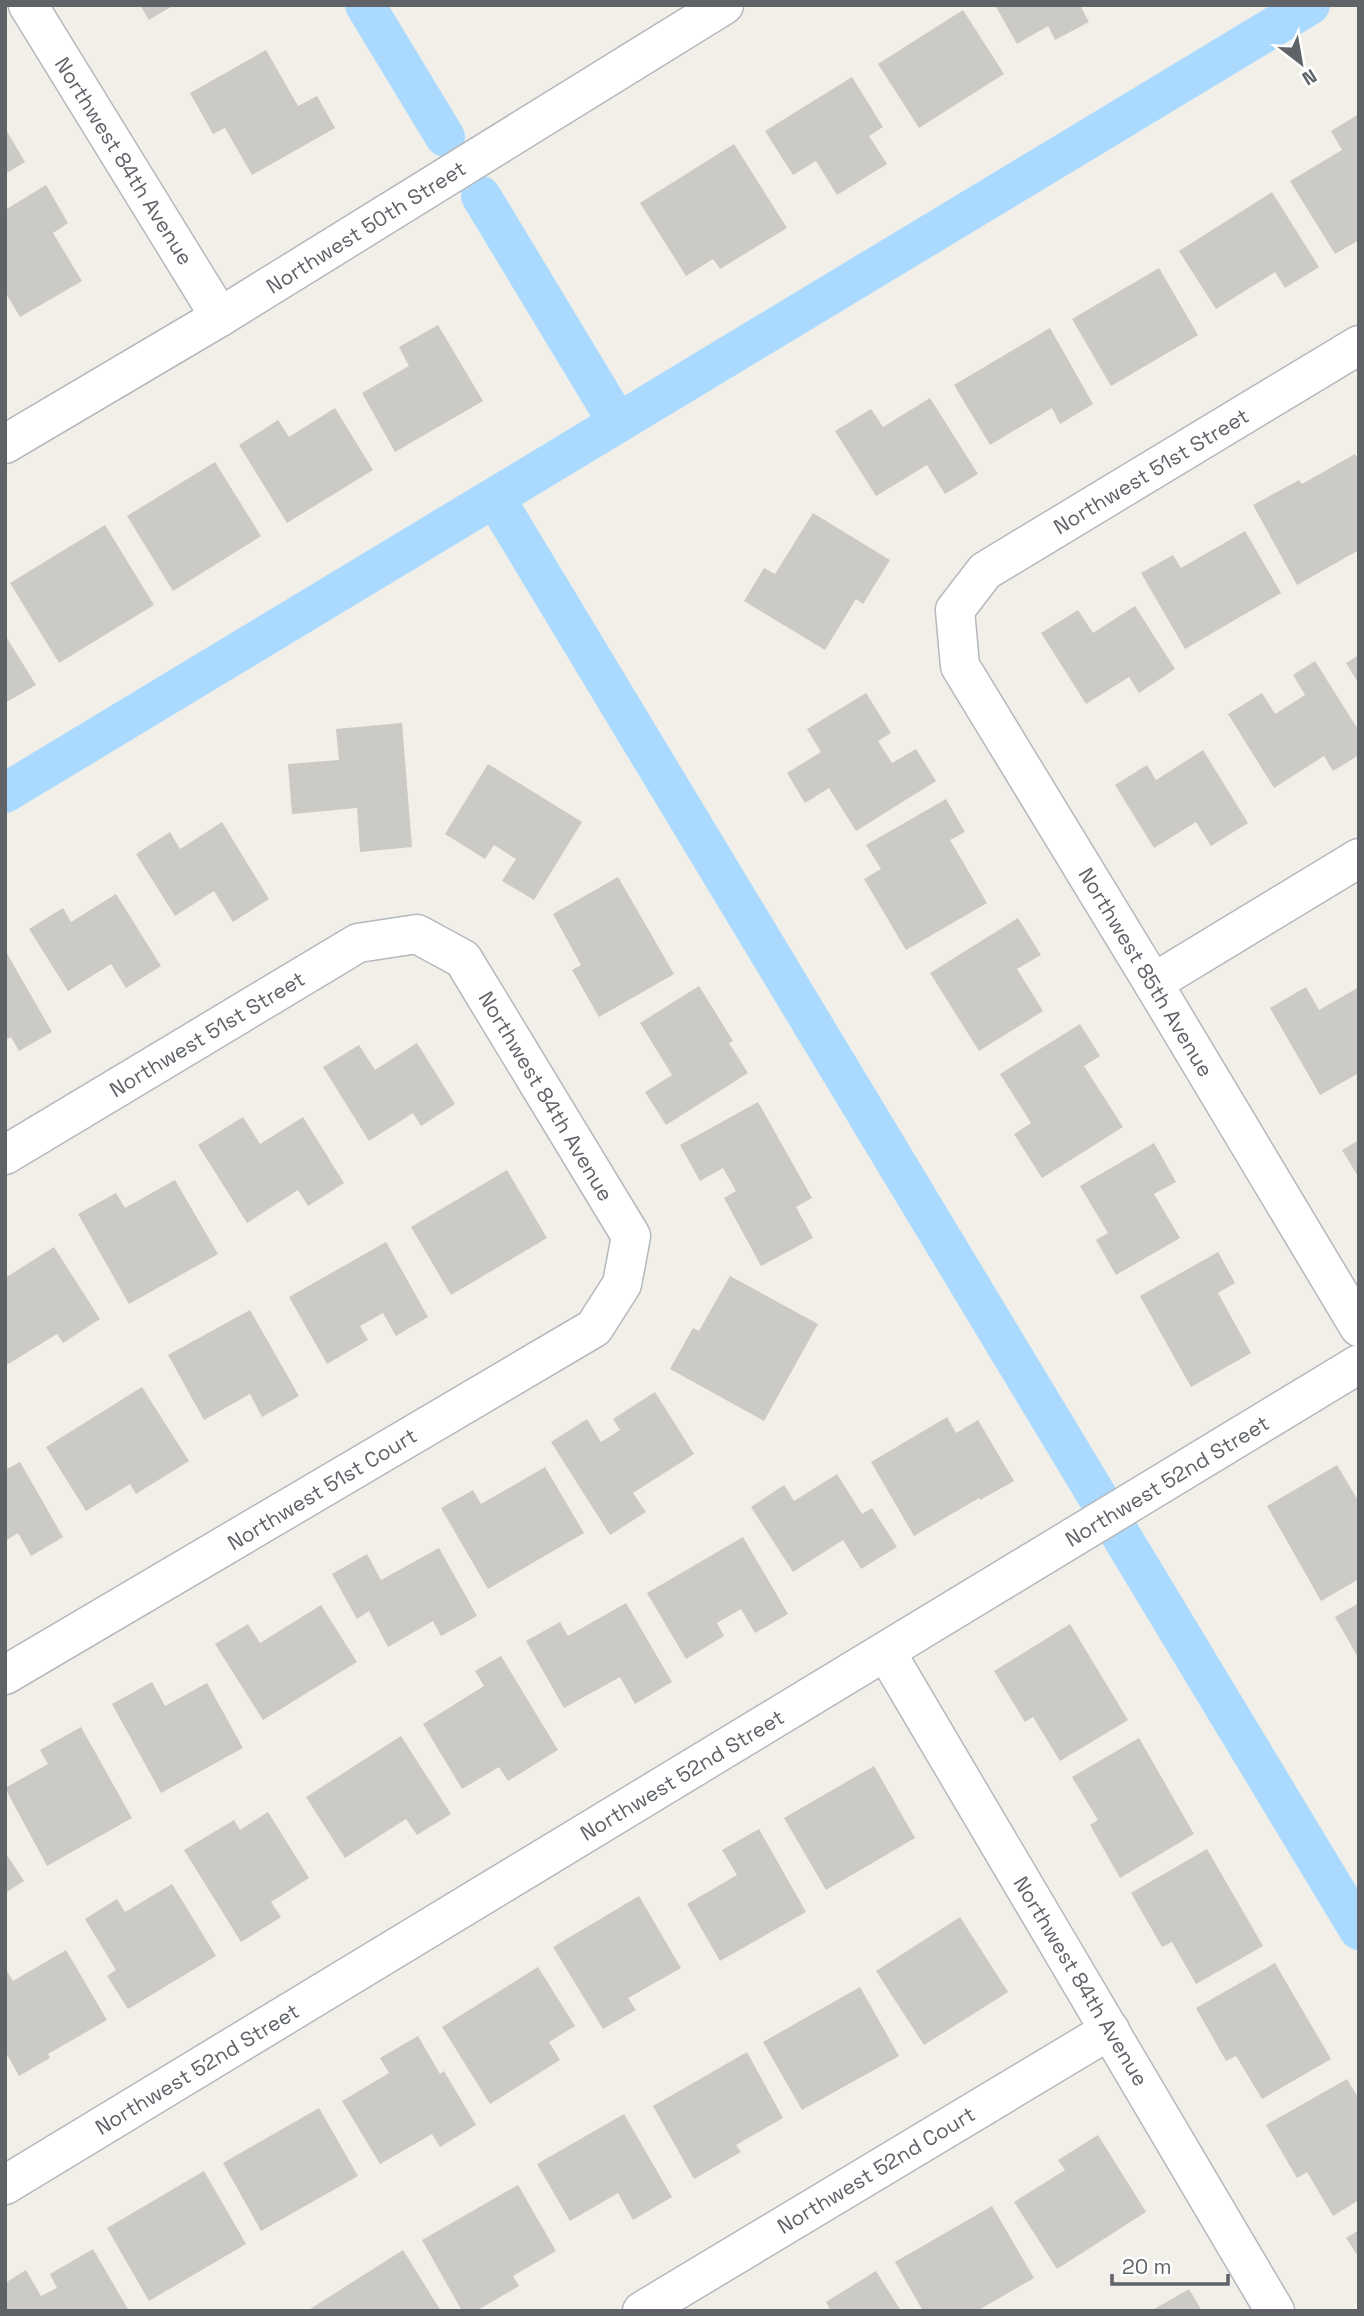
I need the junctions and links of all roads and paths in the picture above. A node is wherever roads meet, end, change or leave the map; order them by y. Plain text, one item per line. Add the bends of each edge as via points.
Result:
1 (28, 5) edge
2 (724, 5) edge
3 (220, 317) junction
4 (1359, 345) edge
5 (5, 444) edge
6 (955, 610) joint
7 (1359, 858) edge
8 (417, 934) joint
9 (1153, 983) junction
10 (5, 1156) edge
11 (622, 1284) joint
12 (1359, 1327) edge
13 (1359, 1364) edge
14 (886, 1651) junction
15 (5, 1675) edge
16 (1110, 2030) junction
17 (5, 2185) edge
18 (642, 2311) edge
19 (1275, 2311) edge

1 - 3 street, Northwest 84th Avenue
2 - 3 street, Northwest 50th Street
3 - 5 street, Northwest 50th Street
4 - 6 street, Northwest 51st Street via 985,571
6 - 9 street, Northwest 85th Avenue via 960,666
7 - 9 street
8 - 10 street, Northwest 51st Street via 358,943
8 - 11 street, Northwest 84th Avenue via 463,959 631,1236
9 - 12 street, Northwest 85th Avenue
11 - 15 street, Northwest 51st Court via 594,1328
13 - 14 street, Northwest 52nd Street
14 - 16 street, Northwest 84th Avenue
14 - 17 street, Northwest 52nd Street
16 - 18 street, Northwest 52nd Court
16 - 19 street, Northwest 84th Avenue

